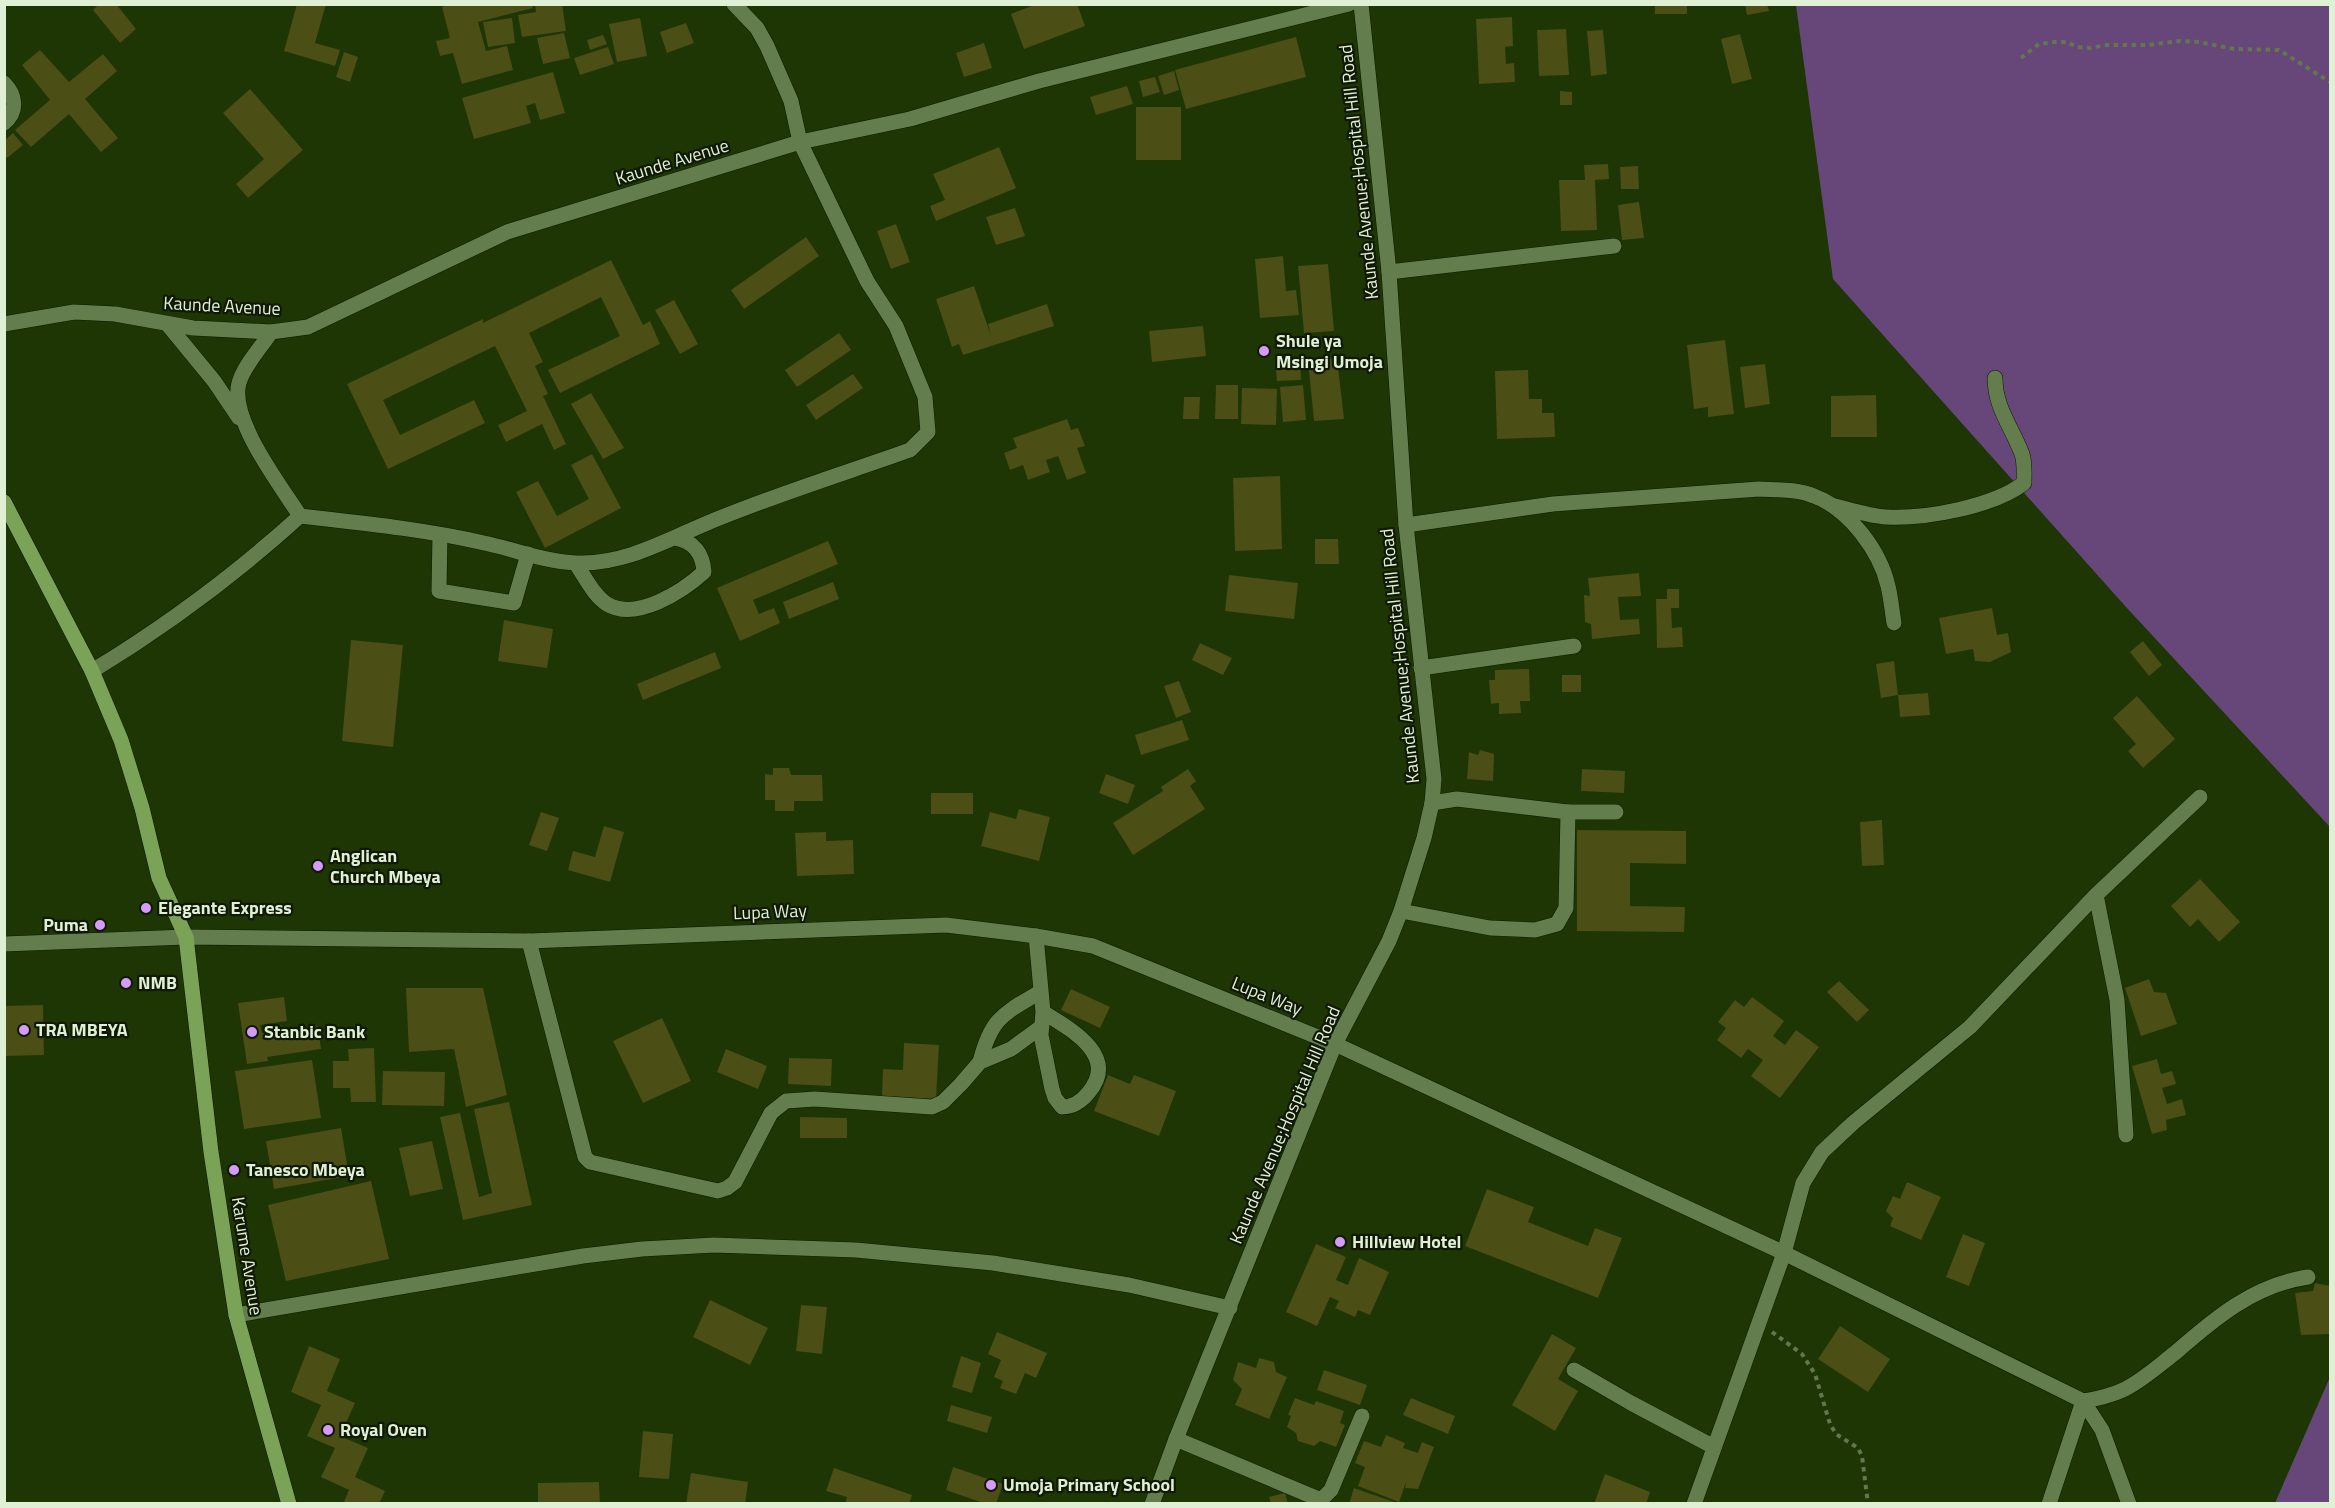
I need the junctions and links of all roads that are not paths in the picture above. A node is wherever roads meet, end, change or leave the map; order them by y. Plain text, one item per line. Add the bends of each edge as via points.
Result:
1 (734, 4) edge
2 (1349, 4) edge
3 (1361, 4) edge
4 (4, 83) edge
5 (4, 123) edge
6 (800, 142) junction
7 (1614, 246) dead end
8 (1389, 272) junction
9 (8, 325) edge
10 (168, 325) junction
11 (271, 332) junction
12 (1995, 378) dead end
13 (246, 430) junction
14 (4, 502) edge
15 (1832, 506) junction
16 (300, 516) junction
17 (1406, 525) junction
18 (440, 535) junction
19 (675, 537) junction
20 (528, 554) junction
21 (576, 564) junction
22 (1893, 623) dead end
23 (1575, 646) dead end
24 (1421, 668) junction
25 (92, 670) junction
26 (2200, 797) dead end
27 (1432, 803) junction
28 (1568, 812) junction
29 (1616, 812) dead end
30 (2096, 896) junction
31 (1401, 912) junction
32 (1036, 936) junction
33 (186, 937) junction
34 (529, 940) junction
35 (4, 944) edge
36 (1040, 992) junction
37 (1042, 1019) junction
38 (1335, 1044) junction
39 (980, 1062) junction
40 (2127, 1135) dead end
41 (1784, 1253) junction
42 (2308, 1277) dead end
43 (1230, 1308) junction
44 (236, 1315) junction
45 (1574, 1370) dead end
46 (2083, 1401) junction
47 (1362, 1416) dead end
48 (1176, 1439) junction
49 (1714, 1447) junction
50 (289, 1503) edge
51 (1152, 1503) edge
52 (1694, 1503) edge
53 (2049, 1503) edge
54 (2128, 1503) edge

1 - 6 street via 757,28 780,73
2 - 6 street, Kaunde Avenue via 1039,81 910,119
3 - 8 street, Kaunde Avenue;Hospital Hill Road
4 - 5 street via 15,102
6 - 11 street, Kaunde Avenue via 507,232 308,327
6 - 19 street via 867,281 896,326 925,397 928,432 910,450 723,516
7 - 8 street
8 - 17 street, Kaunde Avenue;Hospital Hill Road
9 - 10 street, Kaunde Avenue via 74,312 115,314
10 - 11 street, Kaunde Avenue
10 - 13 street via 226,397
11 - 13 street via 238,385
12 - 15 street via 1999,407 2022,456 2024,483 2014,491 1963,508 1919,515 1885,517
13 - 16 street
14 - 25 main road, Karume Avenue
15 - 17 street via 1804,493 1759,489 1553,504
15 - 22 street via 1861,531 1872,547 1888,584
16 - 18 street
16 - 25 street via 250,561 144,639
17 - 24 street, Kaunde Avenue;Hospital Hill Road
18 - 20 street
18 - 20 street via 439,591 514,603
19 - 21 street via 630,556
19 - 21 street via 694,546 704,572 661,601 634,609 620,610 606,604
20 - 21 street
23 - 24 street
24 - 27 street, Kaunde Avenue;Hospital Hill Road via 1434,779
25 - 33 main road, Karume Avenue via 121,740 159,878
26 - 30 street
27 - 28 street via 1457,799
27 - 31 street, Kaunde Avenue;Hospital Hill Road
28 - 29 street
28 - 31 street via 1566,908 1557,924 1535,930 1490,928
30 - 40 street via 2117,1000
30 - 41 street via 1970,1027 1822,1152 1803,1183
31 - 38 street, Kaunde Avenue;Hospital Hill Road
32 - 34 street, Lupa Way via 946,925
32 - 36 street
32 - 38 street, Lupa Way via 1093,946
33 - 34 street, Lupa Way
33 - 35 street, Lupa Way
33 - 44 main road, Karume Avenue via 211,1152
34 - 39 street via 581,1146 590,1162 718,1191 735,1182 771,1113 786,1101 815,1099 932,1107 943,1102
36 - 37 street
36 - 39 street via 996,1022
37 - 37 street via 1043,1050 1055,1098 1062,1107 1070,1107 1094,1086 1098,1075 1096,1055 1077,1034
37 - 39 street via 1011,1049
38 - 41 street, Lupa Way
38 - 43 street, Kaunde Avenue;Hospital Hill Road
41 - 46 street, Lupa Way
41 - 49 street
42 - 46 street via 2284,1281 2255,1294 2225,1312 2133,1384
43 - 44 street via 1129,1285 993,1263 856,1250 714,1245 583,1256
43 - 48 street, Kaunde Avenue;Hospital Hill Road
44 - 50 main road, Karume Avenue
45 - 49 street
46 - 53 street
46 - 54 street via 2102,1430
47 - 48 street via 1331,1490 1321,1500
48 - 51 street, Kaunde Avenue;Hospital Hill Road
49 - 52 street

